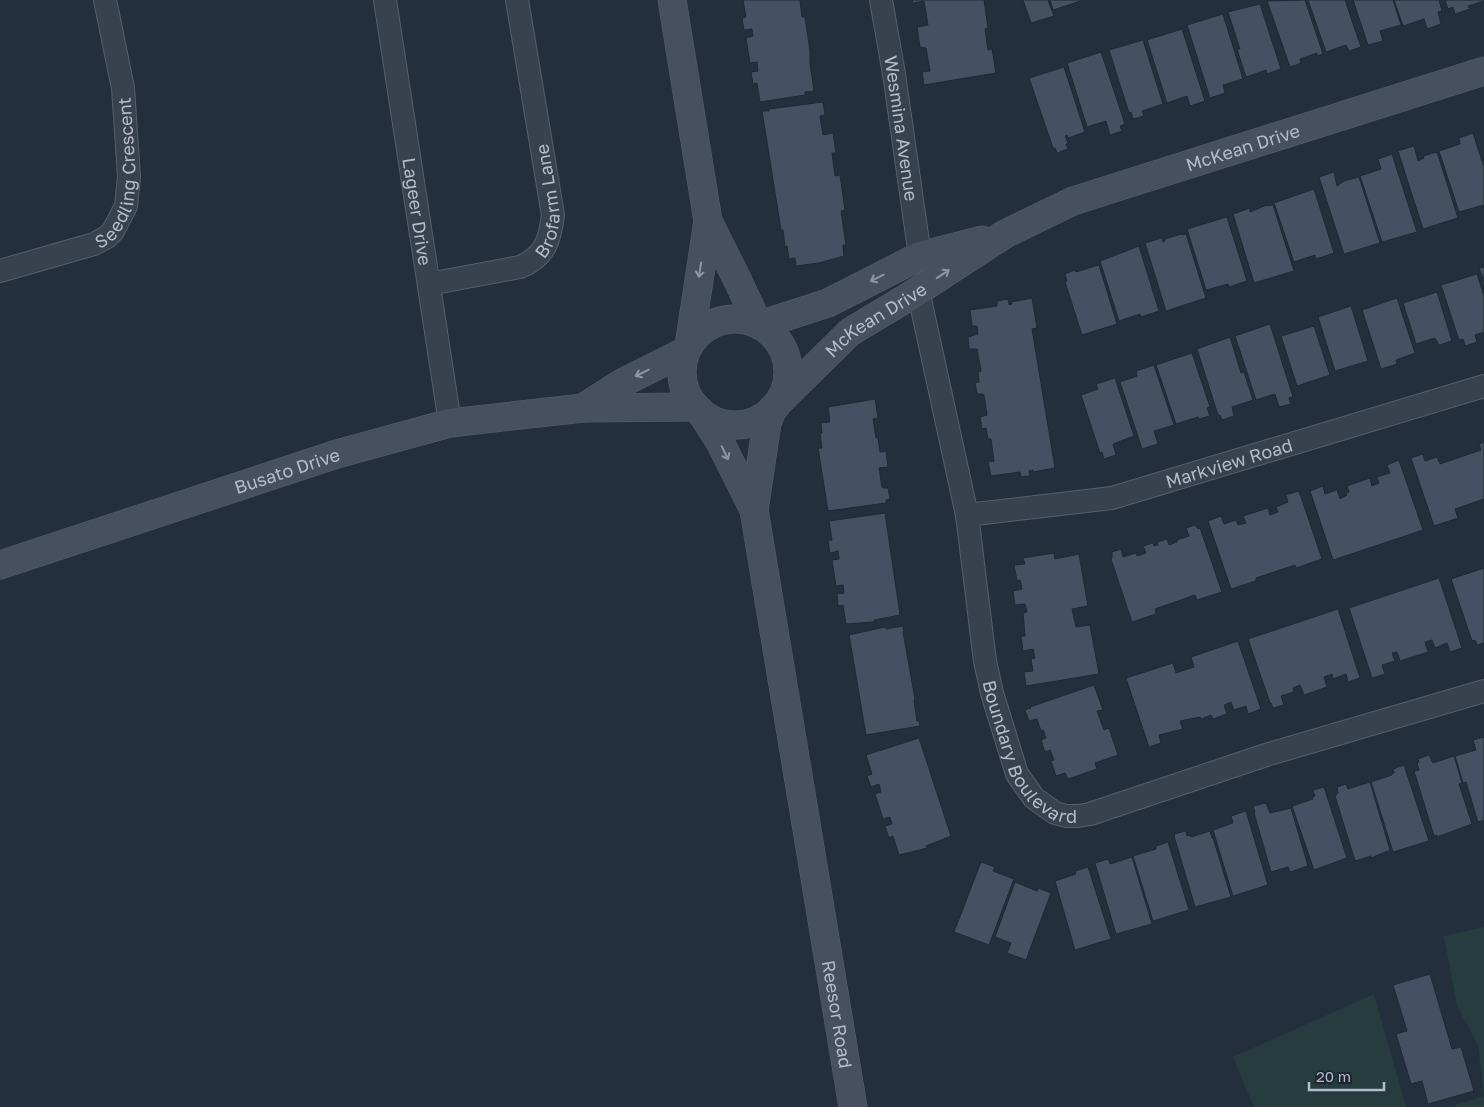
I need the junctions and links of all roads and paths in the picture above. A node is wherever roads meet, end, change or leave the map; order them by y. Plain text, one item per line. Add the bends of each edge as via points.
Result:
1 (105, 0) edge
2 (385, 0) edge
3 (517, 0) edge
4 (672, 0) edge
5 (882, 0) edge
6 (1484, 72) edge
7 (708, 222) junction
8 (1005, 234) junction
9 (920, 256) junction
10 (0, 272) edge
11 (429, 284) junction
12 (918, 290) junction
13 (759, 324) junction
14 (687, 349) junction
15 (1484, 386) edge
16 (777, 404) junction
17 (583, 408) junction
18 (698, 409) junction
19 (450, 423) junction
20 (754, 510) junction
21 (967, 515) junction
22 (0, 565) edge
23 (1484, 691) edge
24 (853, 1107) edge

1 - 10 street, Seedling Crescent via 123,88 129,176 126,206 113,231 94,244
2 - 11 street, Lageer Drive
3 - 11 street, Brofarm Lane via 553,215 551,232 545,247 532,262
4 - 7 street
5 - 9 street, Wesmina Avenue
6 - 8 street, McKean Drive via 1073,201
7 - 13 street
7 -> 14 street
8 - 9 street, McKean Drive
12 -> 8 street, McKean Drive
9 -> 13 street, McKean Drive via 828,303
11 - 19 street, Lageer Drive
12 - 16 street, McKean Drive via 850,332
12 - 21 street, Boundary Boulevard
13 - 14 street via 743,319 726,320 695,336
13 - 16 street via 774,335 784,350 788,366 787,384
14 -> 17 street, Busato Drive via 622,383
14 - 18 street via 682,368 684,386
15 - 21 street, Markview Road via 1112,498
16 - 18 street via 753,422 736,425 719,423
16 - 20 street via 767,423
17 - 18 street, Busato Drive
17 - 19 street, Busato Drive
18 -> 20 street via 720,442
19 - 22 street, Busato Drive via 337,454
20 - 24 street, Reesor Road
21 - 23 street, Boundary Boulevard via 984,662 992,693 1017,774 1034,798 1054,813 1066,816 1090,814 1266,756

